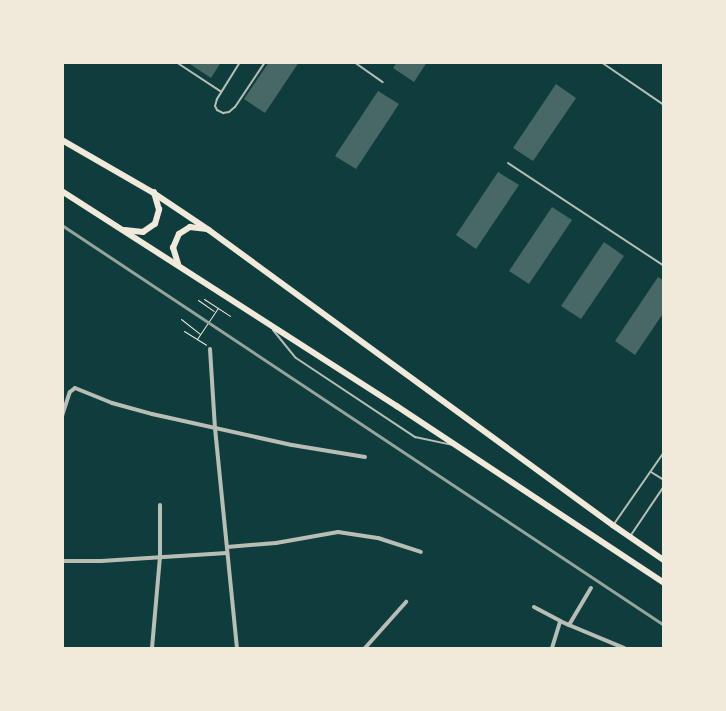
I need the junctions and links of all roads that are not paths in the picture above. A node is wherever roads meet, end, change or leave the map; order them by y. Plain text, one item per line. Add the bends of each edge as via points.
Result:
1 (176, 62) edge
2 (240, 62) edge
3 (265, 62) edge
4 (354, 62) edge
5 (600, 62) edge
6 (383, 82) dead end
7 (221, 92) junction
8 (664, 105) edge
9 (62, 140) edge
10 (508, 163) dead end
11 (62, 190) edge
12 (154, 193) junction
13 (121, 229) junction
14 (209, 230) junction
15 (178, 264) junction
16 (664, 266) edge
17 (267, 322) junction
18 (210, 348) road end
19 (62, 416) edge
20 (215, 428) junction
21 (455, 446) junction
22 (664, 452) edge
23 (364, 457) dead end
24 (650, 471) junction
25 (664, 480) edge
26 (664, 486) edge
27 (160, 504) dead end
28 (613, 525) junction
29 (630, 537) junction
30 (227, 547) junction
31 (421, 552) dead end
32 (227, 553) junction
33 (160, 556) junction
34 (62, 560) edge
35 (664, 560) edge
36 (664, 583) edge
37 (591, 588) dead end
38 (406, 602) dead end
39 (534, 607) dead end
40 (560, 621) junction
41 (569, 625) junction
42 (152, 648) edge
43 (236, 648) edge
44 (366, 648) edge
45 (552, 648) edge
46 (624, 648) edge

1 - 7 lane
2 - 7 lane
3 - 7 lane via 229,112 217,110 215,106
4 - 6 lane
5 - 8 lane
9 - 12 highway
10 - 16 lane
11 - 13 highway
12 - 13 highway via 159,210 155,224 143,232
12 - 14 highway
13 - 15 highway
14 - 15 highway via 190,227 179,234 173,248
14 - 28 highway
15 - 17 highway
17 - 21 highway
17 - 21 lane via 296,358 407,432 415,437
18 - 20 street
19 - 20 street via 70,392 75,388 112,403
20 - 23 street
20 - 30 street
21 - 36 highway
22 - 24 lane
24 - 25 lane
24 - 28 lane
26 - 29 lane
27 - 33 street
28 - 29 highway
29 - 35 highway
30 - 31 street via 276,543 338,532 378,538
30 - 32 street
32 - 33 street
32 - 43 street
33 - 34 street via 101,561
33 - 42 street
37 - 41 street
38 - 44 street
39 - 40 street
40 - 41 street
40 - 45 street
41 - 46 street

